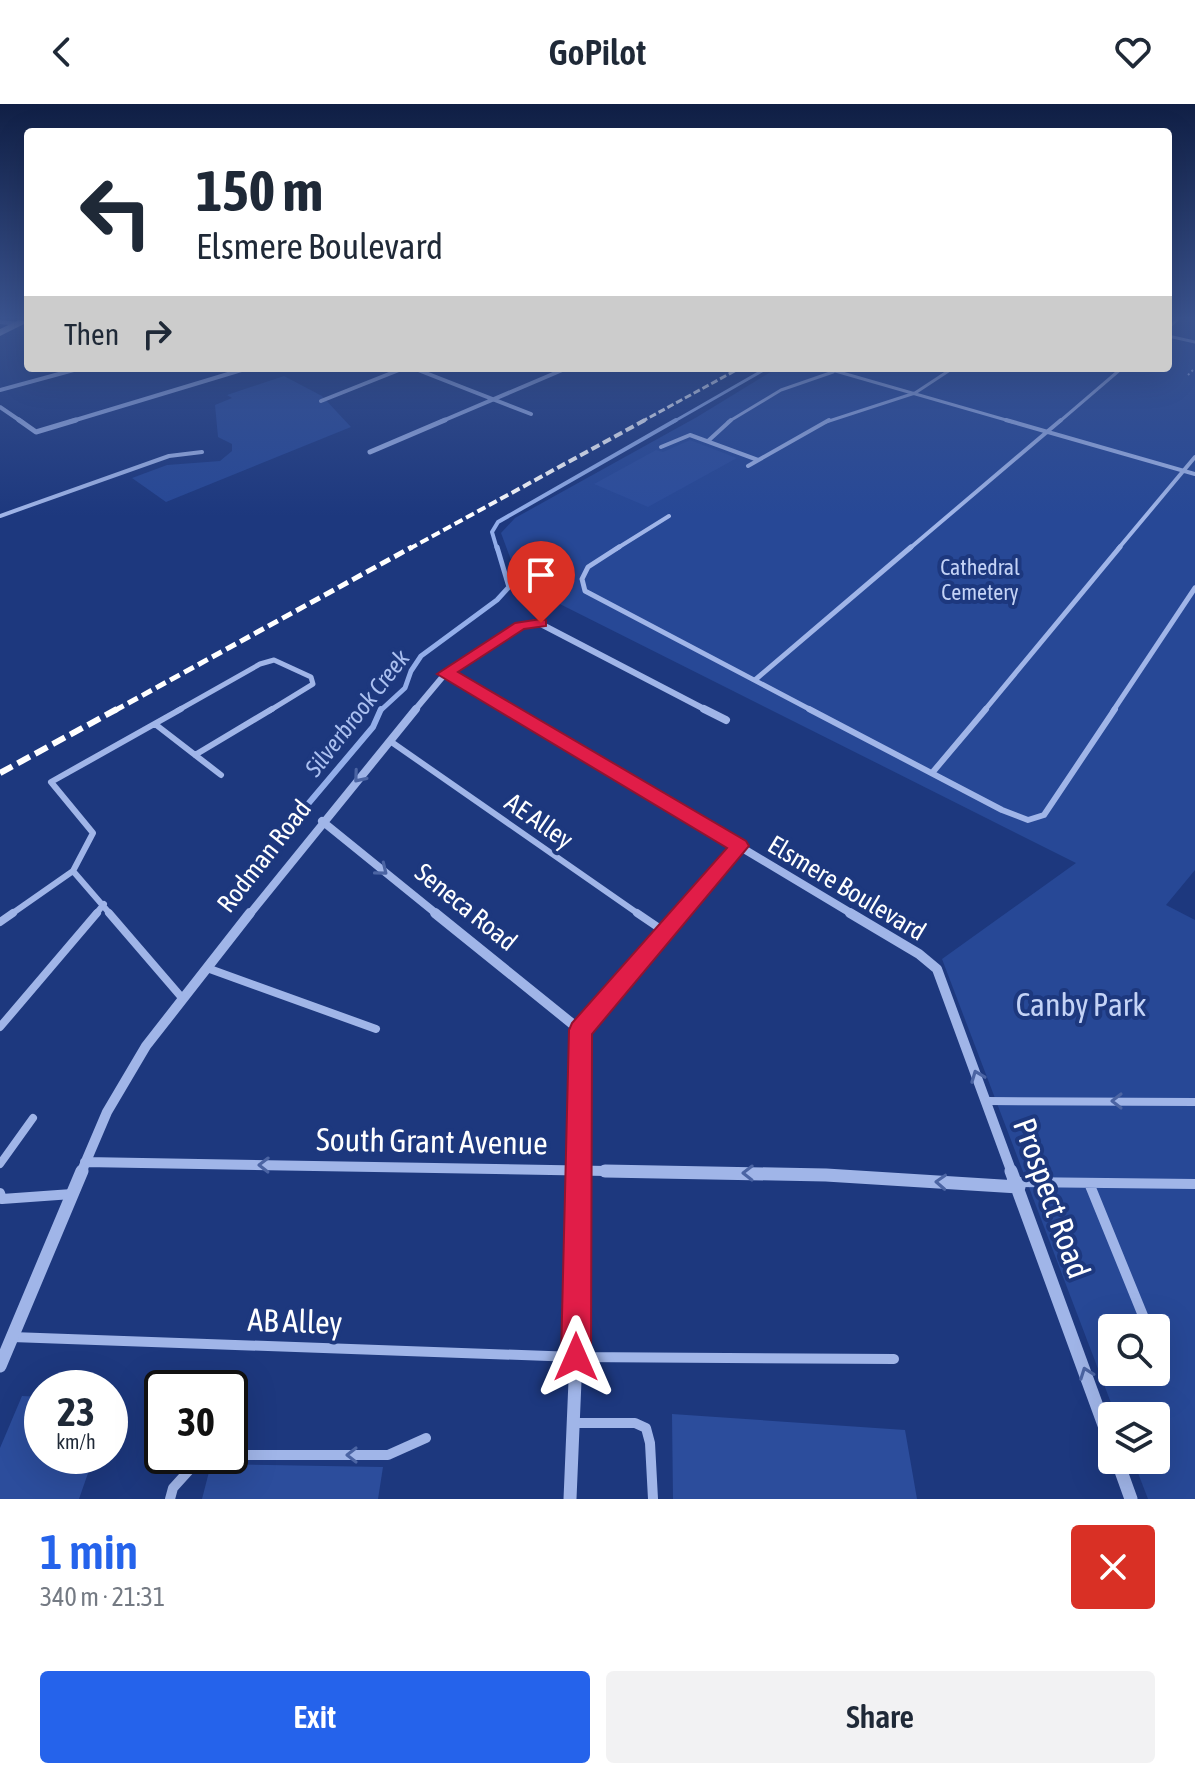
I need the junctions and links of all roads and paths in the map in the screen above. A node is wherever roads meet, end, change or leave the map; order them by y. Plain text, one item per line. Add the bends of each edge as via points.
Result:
1 (191, 385) edge
2 (361, 385) edge
3 (457, 385) edge
4 (524, 385) edge
5 (798, 385) edge
6 (887, 385) edge
7 (927, 385) edge
8 (1102, 385) edge
9 (915, 393) junction
10 (491, 398) junction
11 (321, 401) dead end
12 (0, 407) edge
13 (531, 414) dead end
14 (1048, 432) junction
15 (708, 441) junction
16 (661, 447) dead end
17 (202, 452) dead end
18 (370, 452) dead end
19 (1195, 457) edge
20 (758, 460) junction
21 (748, 466) dead end
22 (1183, 471) junction
23 (1195, 474) edge
24 (0, 516) edge
25 (669, 516) dead end
26 (1195, 588) edge
27 (445, 674) junction
28 (755, 680) junction
29 (726, 720) dead end
30 (155, 724) junction
31 (390, 741) junction
32 (195, 755) junction
33 (932, 773) junction
34 (221, 775) dead end
35 (322, 821) junction
36 (740, 846) junction
37 (73, 871) junction
38 (104, 904) junction
39 (0, 922) edge
40 (665, 932) junction
41 (207, 968) junction
42 (937, 969) joint
43 (183, 999) junction
44 (0, 1027) edge
45 (376, 1029) dead end
46 (580, 1030) junction
47 (987, 1101) junction
48 (1195, 1102) edge
49 (33, 1118) dead end
50 (85, 1162) junction
51 (0, 1164) edge
52 (578, 1170) junction
53 (1089, 1183) junction
54 (1195, 1184) edge
55 (1018, 1185) junction
56 (0, 1193) edge
57 (72, 1194) junction
58 (1142, 1314) edge
59 (12, 1337) junction
60 (576, 1357) junction
61 (894, 1359) dead end
62 (0, 1366) edge
63 (1098, 1408) edge
64 (573, 1423) junction
65 (426, 1438) dead end
66 (248, 1455) edge
67 (186, 1474) edge
68 (1122, 1474) edge
69 (170, 1499) edge
70 (570, 1499) edge
71 (653, 1499) edge
72 (1131, 1499) edge

1 - 12 street via 36,432
2 - 11 street
3 - 10 street
4 - 10 street
5 - 15 lane via 736,414
6 - 9 lane
7 - 9 lane
8 - 14 lane
9 - 14 lane
9 - 20 lane via 829,420
10 - 13 street
10 - 18 street
14 - 22 lane
14 - 28 lane
15 - 16 lane via 687,435
15 - 20 lane
17 - 24 lane via 169,456
19 - 22 lane
20 - 21 lane
22 - 23 lane
22 - 33 lane
25 - 28 lane via 588,567 582,579 585,591
26 - 33 lane via 1044,815 1036,820 1018,818
27 - 29 street, Rodman Road via 520,626 537,622
27 - 31 street, Rodman Road
27 - 36 street, Elsmere Boulevard
28 - 33 lane
30 - 32 lane
30 - 32 lane via 260,664 274,660 311,677 313,684
30 - 37 lane via 51,782 93,833
31 -> 35 street, Rodman Road
31 - 40 lane, AE Alley
32 - 34 lane
35 - 41 street, Rodman Road
35 -> 46 street, Seneca Road
36 - 40 street
36 - 42 street, Elsmere Boulevard
37 - 38 lane
37 - 39 lane
38 - 43 lane
38 - 44 lane
40 - 46 street
41 - 43 street, Rodman Road
41 - 45 lane
47 -> 42 street, Prospect Road
43 - 50 street, Rodman Road via 130,1072
46 - 52 street
48 -> 47 lane
47 - 55 street, Prospect Road
49 - 51 lane
52 -> 50 street, South Grant Avenue
50 - 57 street, Rodman Road
55 -> 52 street, South Grant Avenue
52 - 60 street
53 - 54 lane
53 - 55 lane
53 - 58 lane
63 -> 55 street, Prospect Road
56 - 57 lane via 2,1199
57 - 59 street, Rodman Road
59 - 60 lane, AB Alley
59 - 62 street, Rodman Road
60 - 61 lane, AB Alley
60 - 64 street
64 - 70 street
64 - 71 lane via 635,1423 646,1428
65 -> 66 lane via 388,1455
67 - 69 lane
68 - 72 street

